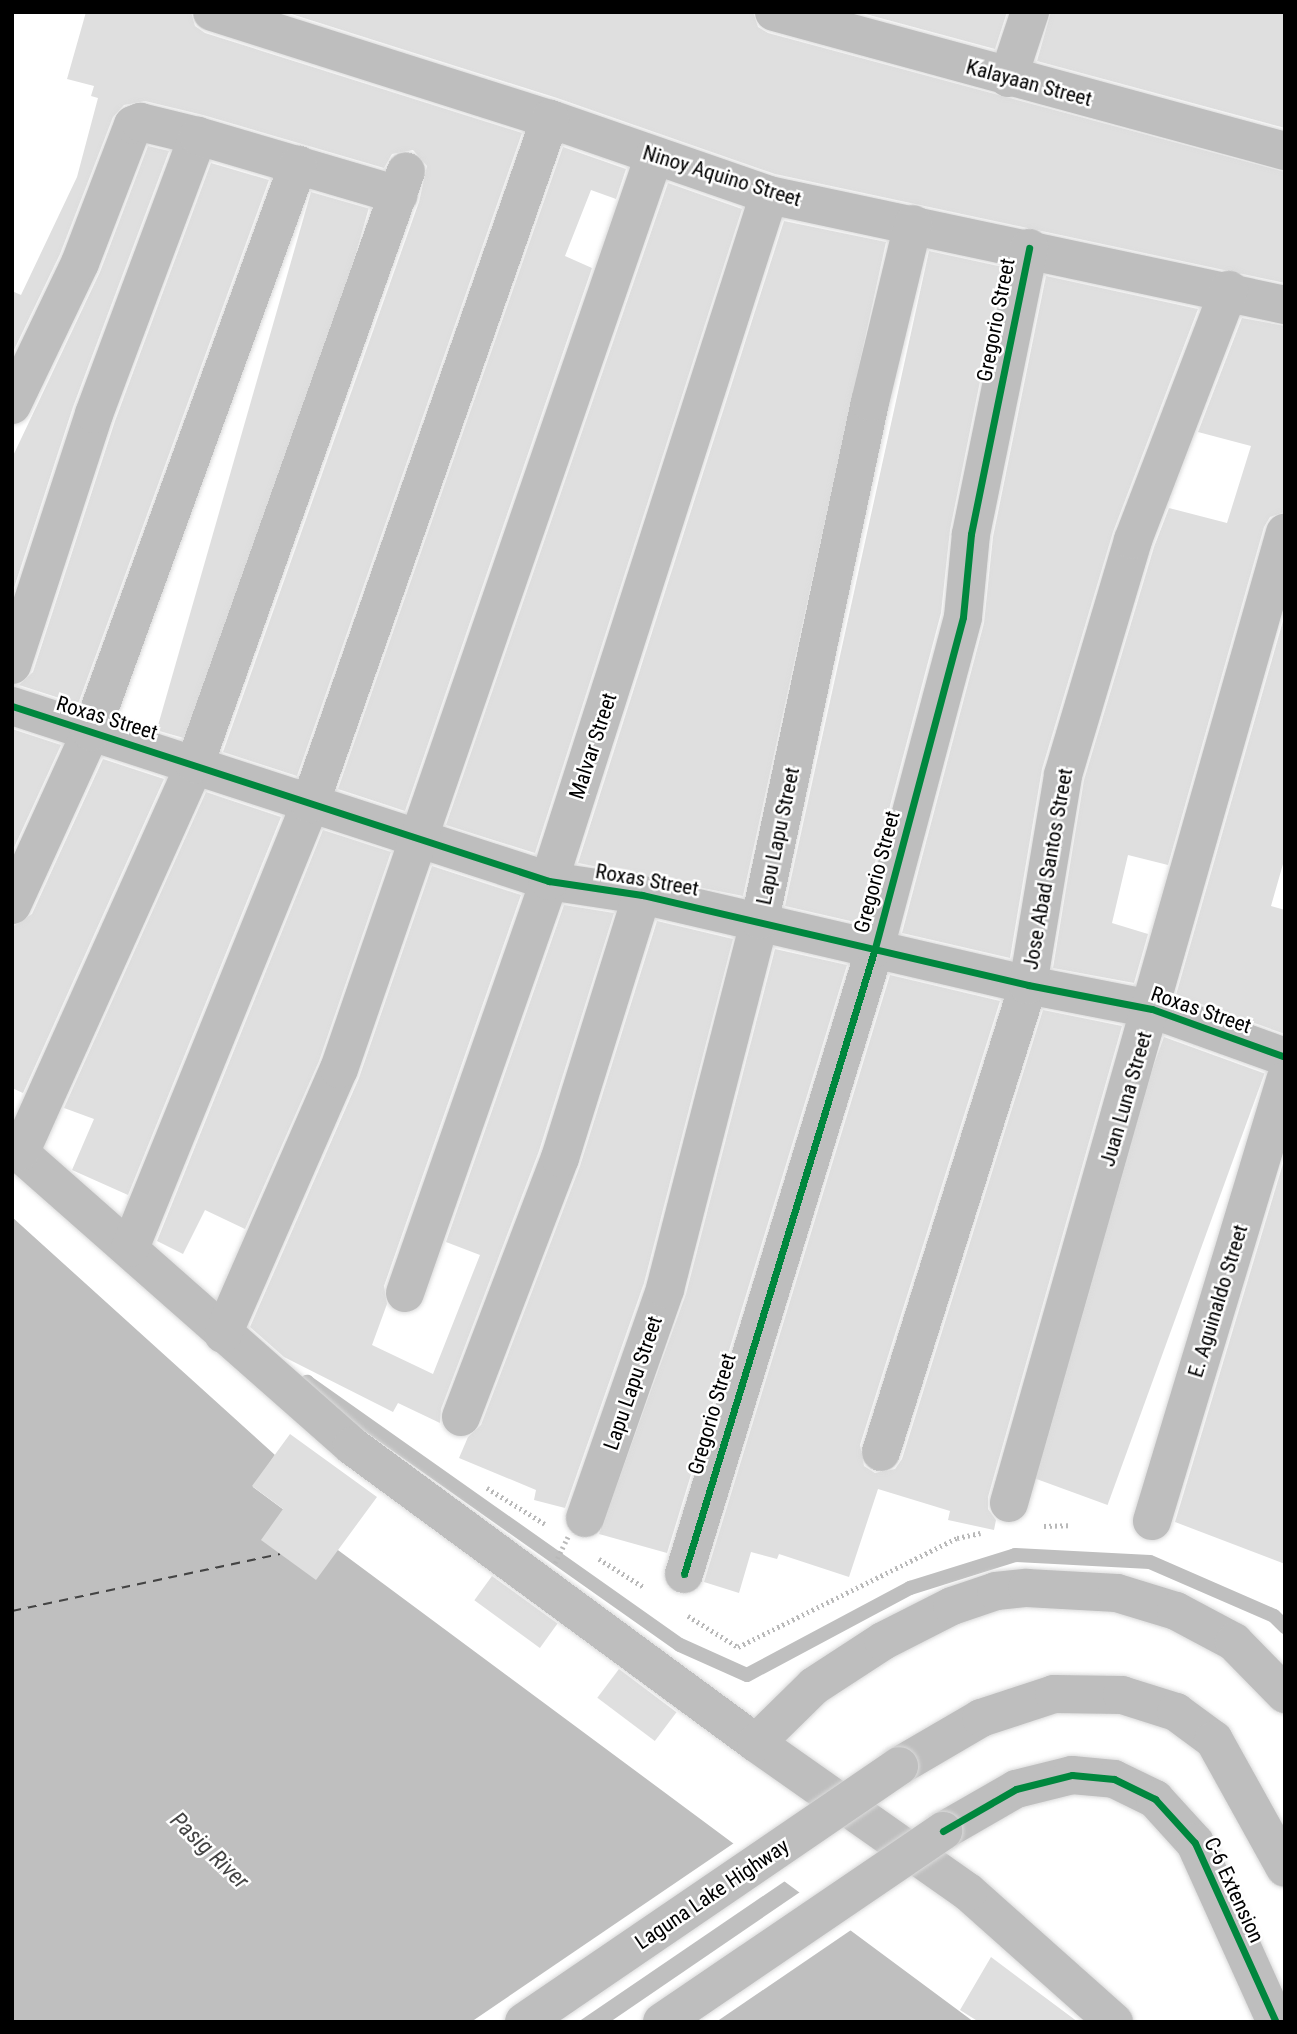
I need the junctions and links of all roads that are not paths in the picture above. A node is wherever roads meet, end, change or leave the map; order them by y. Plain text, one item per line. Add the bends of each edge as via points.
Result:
1 (212, 12) edge
2 (774, 12) edge
3 (1030, 12) edge
4 (1008, 78) junction
5 (550, 119) junction
6 (198, 136) junction
7 (1285, 151) edge
8 (654, 156) junction
9 (298, 165) junction
10 (769, 195) junction
11 (913, 224) junction
12 (1029, 248) junction
13 (1229, 290) junction
14 (1285, 305) edge
15 (12, 405) edge
16 (1285, 533) edge
17 (12, 665) edge
18 (12, 706) edge
19 (91, 732) junction
20 (195, 764) junction
21 (310, 804) junction
22 (416, 840) junction
23 (550, 881) junction
24 (642, 895) junction
25 (12, 905) edge
26 (760, 920) junction
27 (876, 948) junction
28 (1028, 985) junction
29 (1152, 1009) junction
30 (1285, 1057) edge
31 (1285, 1081) edge
32 (17, 1148) edge
33 (130, 1248) junction
34 (405, 1293) dead end
35 (223, 1334) junction
36 (461, 1417) dead end
37 (881, 1452) dead end
38 (1021, 1514) road end
39 (1152, 1521) dead end
40 (577, 1526) road end
41 (684, 1574) dead end
42 (1285, 1694) edge
43 (756, 1744) junction
44 (1285, 1868) edge
45 (524, 2022) edge
46 (662, 2022) edge
47 (1114, 2022) edge
48 (1276, 2022) edge

1 - 5 street, Ninoy Aquino Street
2 - 4 street, Kalayaan Street
3 - 4 street
4 - 7 street, Kalayaan Street
5 - 8 street, Ninoy Aquino Street
5 - 21 street
6 - 9 street
6 - 15 street via 133,124 80,263
6 - 17 street via 94,414
8 - 10 street, Ninoy Aquino Street
8 - 22 street
9 - 19 street
9 - 20 street via 402,183
10 - 11 street, Ninoy Aquino Street
10 - 23 street, Malvar Street
11 - 12 street, Ninoy Aquino Street
11 - 26 street, Lapu Lapu Street via 870,402
12 - 13 street, Ninoy Aquino Street
12 - 27 street, Gregorio Street via 971,534 962,617
13 - 14 street, Ninoy Aquino Street
13 - 28 street, Jose Abad Santos Street via 1133,540 1063,775
16 - 29 street, Juan Luna Street
18 - 19 street, Roxas Street
19 - 20 street, Roxas Street
19 - 25 street
20 - 21 street, Roxas Street
20 - 32 street
21 - 22 street, Roxas Street
21 - 33 street
22 - 23 street, Roxas Street
22 - 35 street via 334,1081
23 - 24 street, Roxas Street
23 - 34 street, Malvar Street
24 - 26 street, Roxas Street
24 - 36 street via 560,1157
26 - 27 street, Roxas Street
26 - 40 street, Lapu Lapu Street via 665,1289
27 - 28 street, Roxas Street
27 - 41 street, Gregorio Street
28 - 29 street, Roxas Street
28 - 37 street, Jose Abad Santos Street
29 - 30 street, Roxas Street
29 - 38 street, Juan Luna Street
31 - 39 street, E. Aguinaldo Street
32 - 33 street
33 - 35 street
35 - 43 street via 362,1454
42 - 43 street via 1234,1642 1176,1611 1117,1593 1061,1586 1006,1590 952,1606 883,1641 814,1686
43 - 47 street via 968,1892
44 - 45 street, Laguna Lake Highway, bridge via 1214,1740 1176,1712 1122,1695 1054,1694 981,1718 899,1766
46 - 48 street, C-6 Extension, bridge via 943,1831 1016,1788 1072,1774 1114,1779 1156,1799 1195,1843

